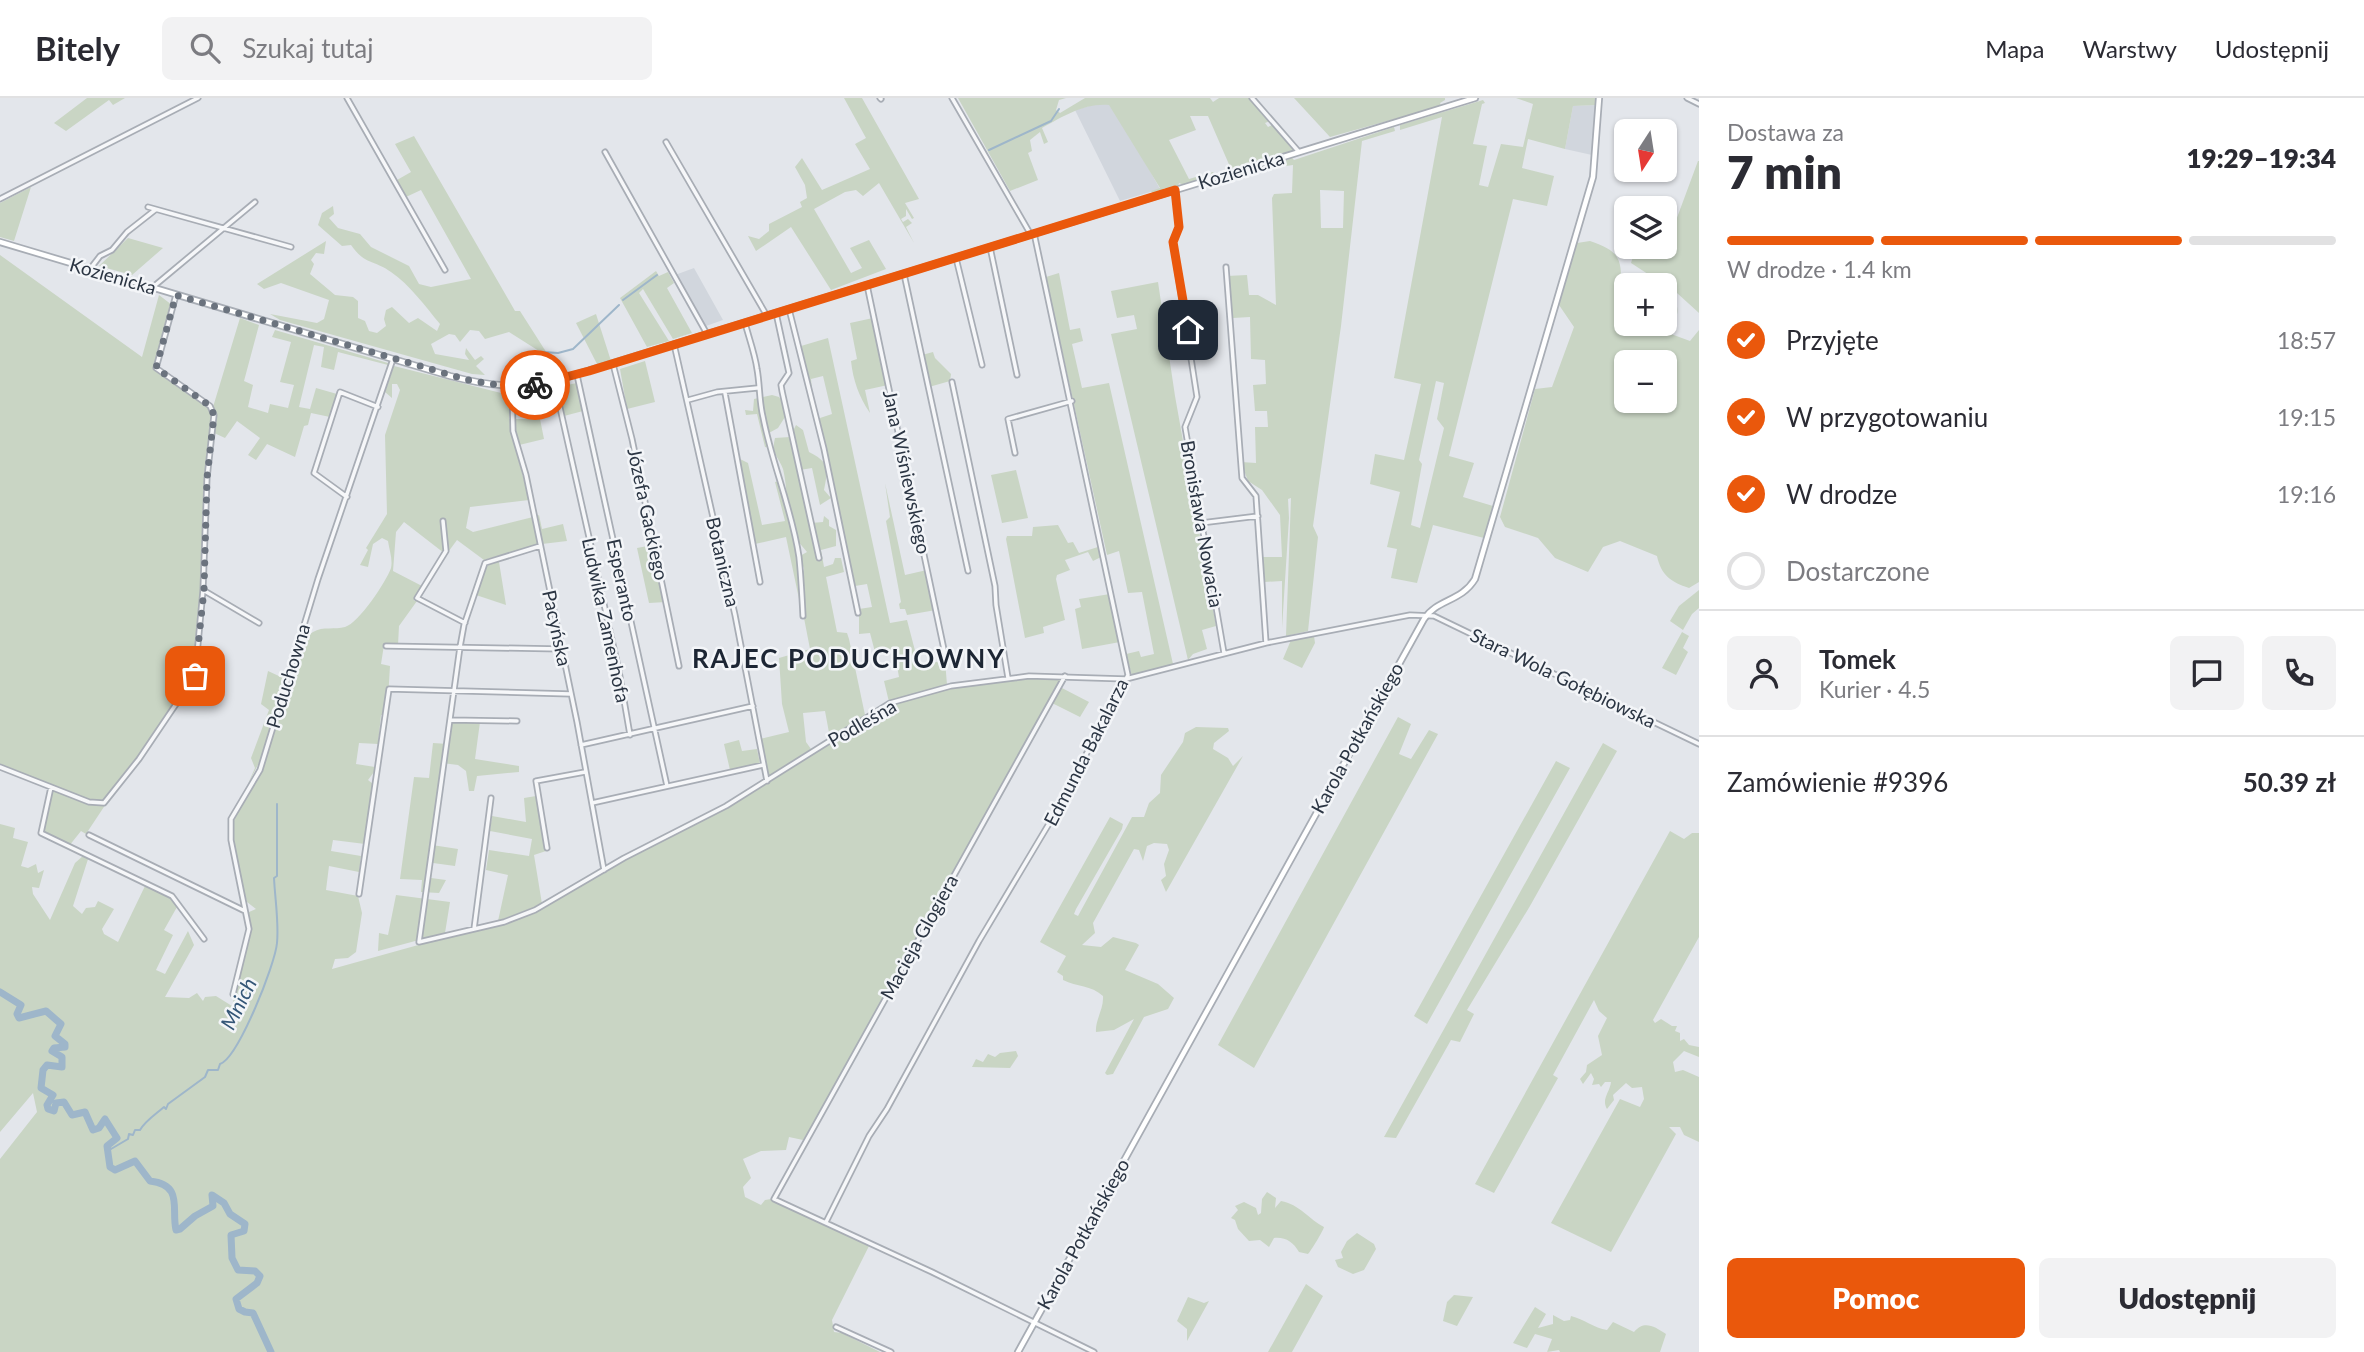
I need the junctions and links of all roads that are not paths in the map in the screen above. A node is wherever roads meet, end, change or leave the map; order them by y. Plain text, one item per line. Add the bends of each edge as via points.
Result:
1 (198, 98) edge
2 (346, 98) edge
3 (952, 98) edge
4 (1252, 98) edge
5 (1475, 98) edge
6 (1599, 98) edge
7 (1687, 98) edge
8 (1699, 104) edge
9 (666, 142) dead end
10 (605, 152) dead end
11 (1299, 152) junction
12 (1175, 190) junction
13 (0, 199) edge
14 (255, 202) dead end
15 (148, 207) dead end
16 (156, 209) junction
17 (225, 228) junction
18 (1032, 234) junction
19 (0, 242) edge
20 (291, 247) dead end
21 (990, 247) junction
22 (956, 258) junction
23 (1226, 267) dead end
24 (90, 269) junction
25 (445, 270) dead end
26 (904, 274) junction
27 (867, 285) junction
28 (153, 287) junction
29 (176, 295) junction
30 (789, 309) junction
31 (776, 313) junction
32 (767, 316) junction
33 (745, 323) junction
34 (707, 334) junction
35 (674, 344) junction
36 (393, 359) junction
37 (613, 363) junction
38 (982, 365) dead end
39 (577, 375) junction
40 (1017, 376) dead end
41 (554, 381) junction
42 (952, 382) dead end
43 (512, 387) junction
44 (757, 388) junction
45 (725, 393) junction
46 (688, 400) junction
47 (1072, 401) junction
48 (378, 407) junction
49 (1015, 453) dead end
50 (347, 498) junction
51 (1258, 516) junction
52 (443, 521) dead end
53 (1201, 523) junction
54 (540, 546) junction
55 (819, 558) dead end
56 (968, 571) dead end
57 (760, 582) dead end
58 (204, 590) junction
59 (858, 613) dead end
60 (1427, 614) junction
61 (803, 615) dead end
62 (259, 623) dead end
63 (465, 623) junction
64 (1266, 643) junction
65 (386, 646) dead end
66 (460, 647) junction
67 (561, 649) junction
68 (1224, 653) junction
69 (946, 659) dead end
70 (679, 666) dead end
71 (1065, 676) junction
72 (1008, 678) junction
73 (1126, 679) junction
74 (453, 690) junction
75 (571, 694) junction
76 (753, 706) junction
77 (449, 720) junction
78 (517, 721) dead end
79 (654, 729) junction
80 (630, 735) junction
81 (1699, 744) edge
82 (581, 745) junction
83 (763, 765) junction
84 (0, 767) edge
85 (585, 772) junction
86 (766, 782) junction
87 (667, 786) junction
88 (51, 787) junction
89 (491, 798) dead end
90 (592, 803) junction
91 (89, 835) dead end
92 (547, 848) dead end
93 (604, 870) junction
94 (359, 894) dead end
95 (245, 911) junction
96 (474, 929) junction
97 (204, 939) dead end
98 (233, 994) dead end
99 (826, 1222) junction
100 (1034, 1323) junction
101 (836, 1327) dead end
102 (891, 1352) edge
103 (1018, 1352) edge
104 (1094, 1352) edge

1 - 13 street
2 - 25 street
3 - 18 street, Edmunda Bakalarza
4 - 11 street
5 - 11 main road, Kozienicka
6 - 60 main road via 1593,177 1479,568 1466,591
7 - 8 street
9 - 32 street
10 - 34 street
11 - 12 main road, Kozienicka
12 - 18 main road, Kozienicka
12 - 53 street, Bronisława Nowacia via 1179,227 1173,242 1197,397 1185,427
14 - 17 street
15 - 16 street
16 - 17 street
16 - 24 street
17 - 20 street
17 - 28 street
18 - 21 main road, Kozienicka
18 - 47 street, Edmunda Bakalarza
19 - 24 main road, Kozienicka
21 - 22 main road, Kozienicka
21 - 40 street
22 - 26 main road, Kozienicka
22 - 38 street
23 - 51 street via 1242,478 1256,496
24 - 28 main road, Kozienicka
26 - 27 main road, Kozienicka
26 - 56 street
27 - 30 main road, Kozienicka
27 - 69 street, Jana Wiśniewskiego
28 - 29 main road, Kozienicka
29 - 36 main road, Kozienicka
29 - 58 street via 156,368 210,406 214,415
30 - 31 main road, Kozienicka
30 - 59 street
31 - 32 main road, Kozienicka
31 - 55 street via 789,373 782,391
32 - 33 main road, Kozienicka
33 - 34 main road, Kozienicka
33 - 44 street via 758,371
34 - 35 main road, Kozienicka
35 - 37 main road, Kozienicka
35 - 46 street, Botaniczna
36 - 43 main road, Kozienicka
36 - 48 street, Poduchowna
37 - 39 main road, Kozienicka
37 - 70 street, Józefa Gackiego
39 - 41 main road, Kozienicka
39 - 79 street, Esperanto
41 - 43 main road, Kozienicka
41 - 80 street, Ludwika Zamenhofa
42 - 72 street via 995,586
43 - 54 street, Pacyńska via 513,431
44 - 45 street
44 - 61 street via 799,556
45 - 46 street
45 - 57 street
46 - 76 street, Botaniczna
47 - 49 street via 1008,419
47 - 73 street, Edmunda Bakalarza
48 - 50 street, Poduchowna
48 - 50 street via 340,393 314,473
50 - 95 street, Poduchowna via 260,770 231,819
51 - 53 street
51 - 64 street
52 - 63 street via 446,551 417,598
53 - 68 street, Bronisława Nowacia
54 - 63 street via 485,562
54 - 67 street, Pacyńska
58 - 62 street
58 - 88 street via 195,676 109,800 95,803
60 - 64 street, Podleśna
60 - 81 street, Stara Wola Gołębiowska
60 - 100 main road, Karola Potkańskiego
63 - 66 street
64 - 68 street, Podleśna
65 - 66 street
66 - 67 street
66 - 74 street
67 - 75 street, Pacyńska
68 - 73 street, Podleśna
71 - 72 street, Podleśna
71 - 73 street, Podleśna
71 - 99 street, Macieja Glogiera via 774,1199
72 - 86 street, Podleśna via 951,686 890,703
73 - 99 street, Edmunda Bakalarza via 1053,817 869,1136
74 - 75 street
74 - 77 street
74 - 94 street via 389,689
75 - 82 street, Pacyńska
76 - 79 street
76 - 83 street, Botaniczna
77 - 78 street
77 - 96 street, Podleśna via 419,942
79 - 80 street
79 - 87 street, Esperanto
80 - 82 street
82 - 85 street, Pacyńska
83 - 86 street, Botaniczna
83 - 87 street
84 - 88 street
85 - 90 street, Pacyńska
85 - 92 street via 536,780
86 - 93 street, Podleśna
87 - 90 street
88 - 97 street via 41,833 172,896
89 - 96 street
90 - 93 street, Pacyńska
91 - 95 street
93 - 96 street, Podleśna via 535,910
95 - 98 street, Poduchowna via 249,929
99 - 100 street
100 - 103 main road, Karola Potkańskiego
100 - 104 street
101 - 102 street

